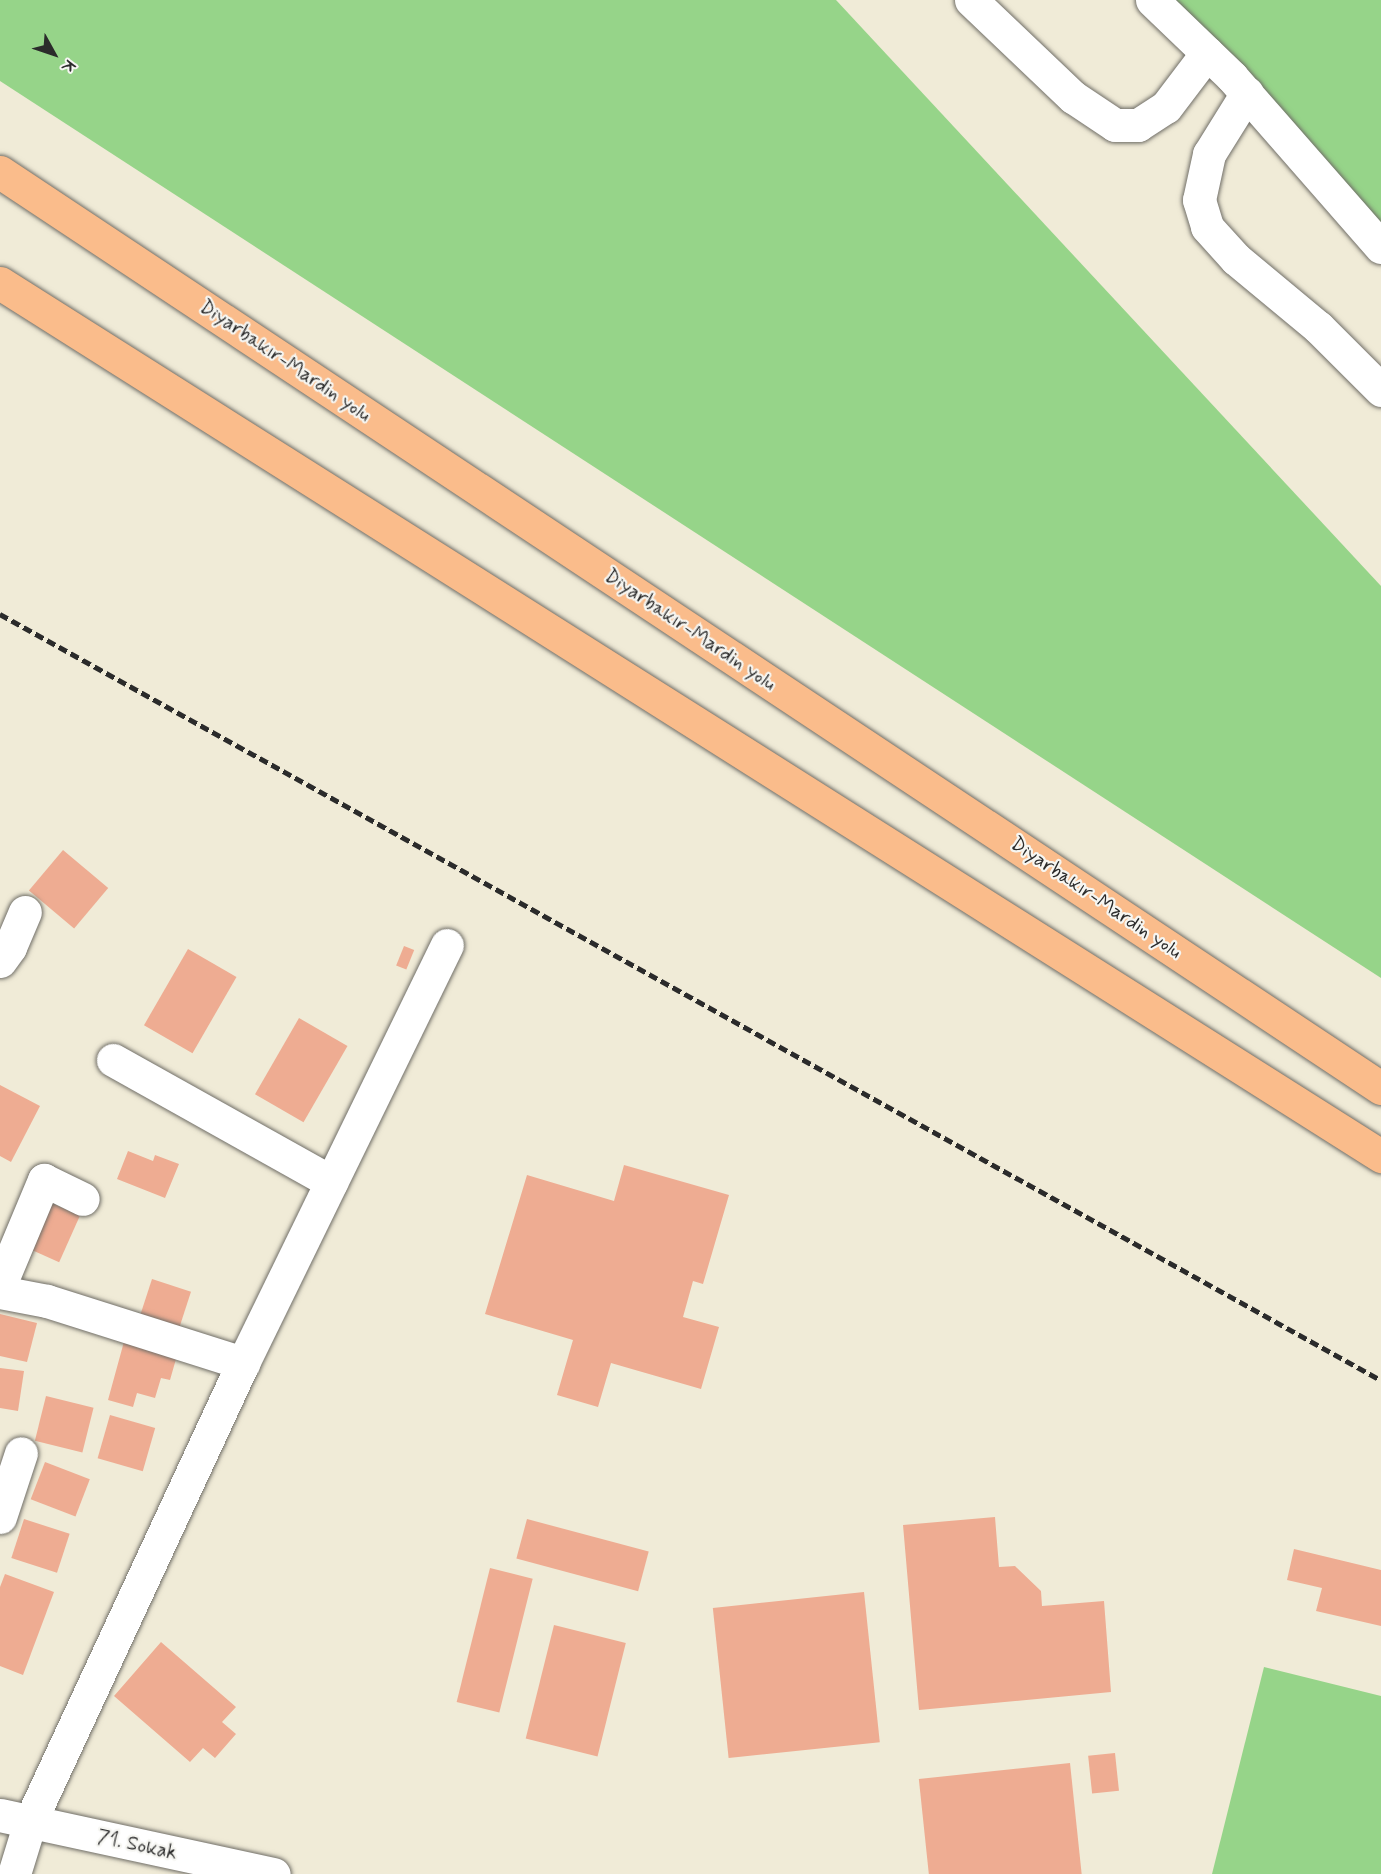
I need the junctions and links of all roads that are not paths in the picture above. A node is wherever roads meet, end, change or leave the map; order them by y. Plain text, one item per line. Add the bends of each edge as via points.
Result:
1 (971, 0) edge
2 (1152, 0) edge
3 (1207, 53) junction
4 (1247, 93) junction
5 (0, 172) edge
6 (1381, 247) edge
7 (0, 283) edge
8 (1381, 390) edge
9 (25, 912) dead end
10 (447, 945) dead end
11 (0, 961) edge
12 (113, 1060) dead end
13 (1381, 1088) edge
14 (1381, 1156) edge
15 (331, 1182) junction
16 (83, 1199) dead end
17 (0, 1285) edge
18 (0, 1292) edge
19 (243, 1363) junction
20 (21, 1453) dead end
21 (0, 1517) edge
22 (15, 1819) edge
23 (14, 1874) edge
24 (274, 1874) edge

1 - 3 street via 1073,98 1115,125 1138,125 1166,107
2 - 3 street
3 - 4 street
4 - 6 street
4 - 8 street via 1209,154 1199,200 1207,227 1236,259 1318,327
5 - 13 highway, Diyarbakır-Mardin yolu
7 - 14 highway
9 - 11 street
10 - 15 street
12 - 15 street
15 - 19 street
16 - 17 street via 44,1180
18 - 19 street via 46,1301
19 - 22 street
20 - 21 street
22 - 23 street
22 - 24 street, 71. Sokak

